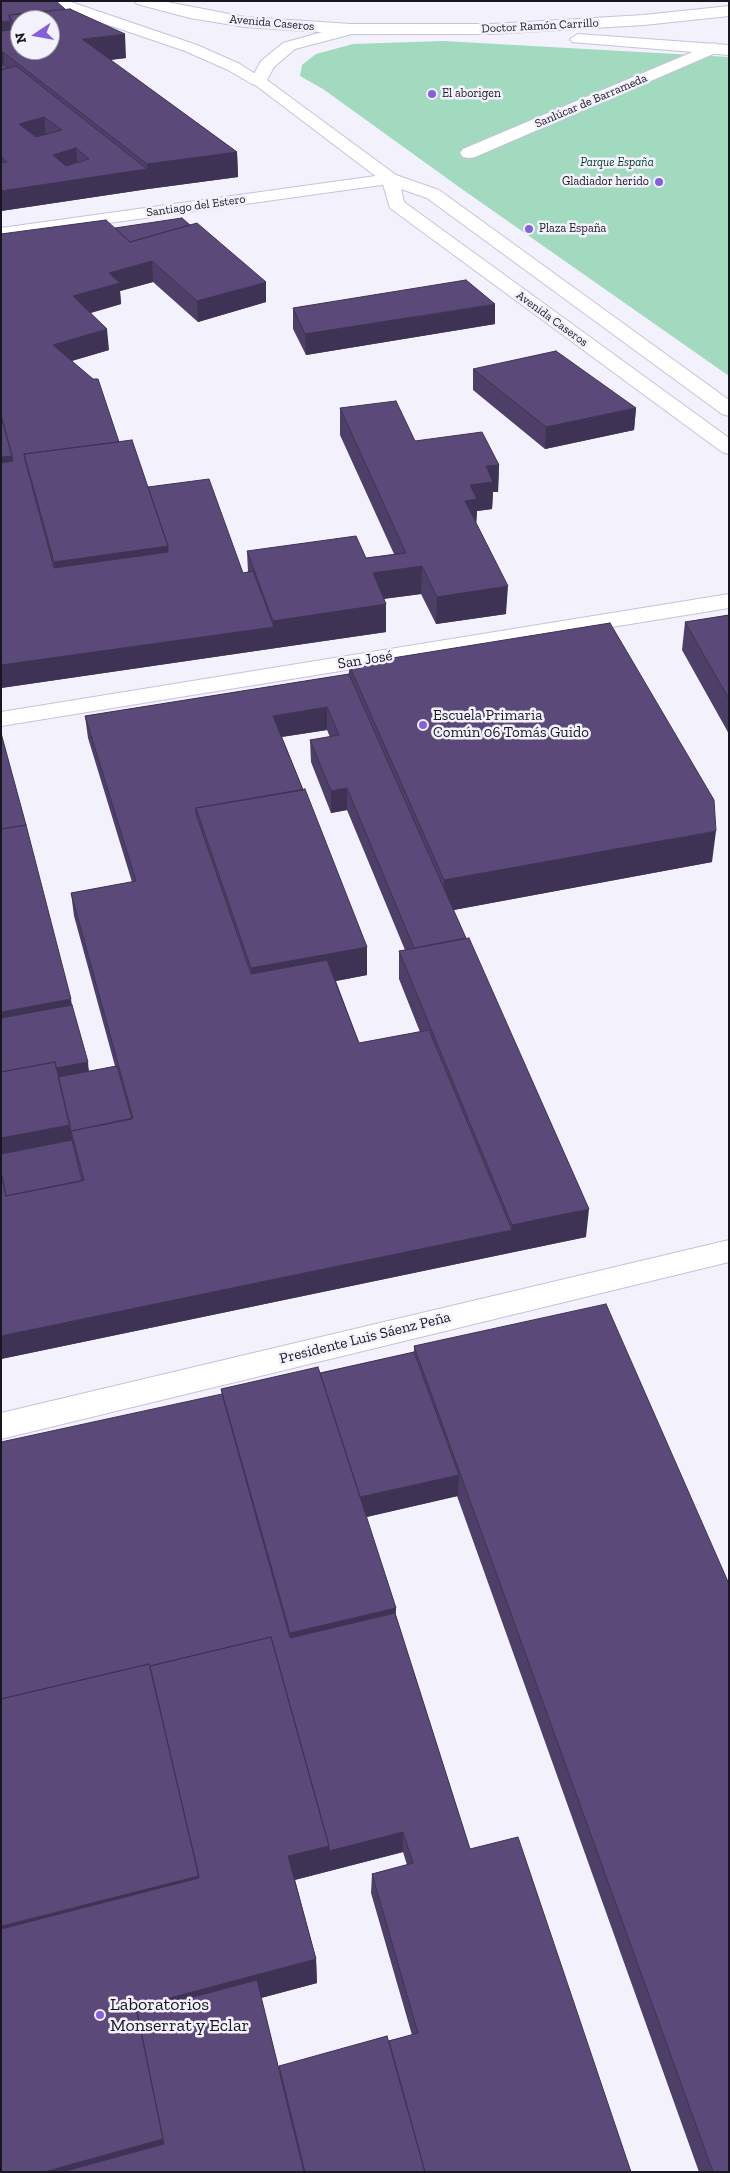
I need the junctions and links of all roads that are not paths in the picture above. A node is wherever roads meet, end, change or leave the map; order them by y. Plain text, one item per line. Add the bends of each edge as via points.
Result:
1 (52, 1) edge
2 (142, 1) edge
3 (729, 11) edge
4 (351, 29) junction
5 (492, 29) junction
6 (721, 49) edge
7 (258, 81) junction
8 (469, 153) dead end
9 (390, 179) junction
10 (1, 232) edge
11 (729, 410) edge
12 (729, 448) edge
13 (729, 600) edge
14 (1, 719) edge
15 (729, 1251) edge
16 (1, 1426) edge

1 - 7 main road via 191,48
2 - 4 main road, Avenida Caseros via 236,21
3 - 5 main road, Doctor Ramón Carrillo
4 - 5 main road, Doctor Ramón Carrillo
4 - 7 main road, Avenida Caseros via 289,46 267,64
5 - 6 main road
6 - 8 main road, Sanlúcar de Barrameda
7 - 9 main road
9 - 10 main road, Santiago del Estero
9 - 11 main road via 433,194
9 - 12 main road, Avenida Caseros via 396,204
13 - 14 main road, San José
15 - 16 main road, Presidente Luis Sáenz Peña

